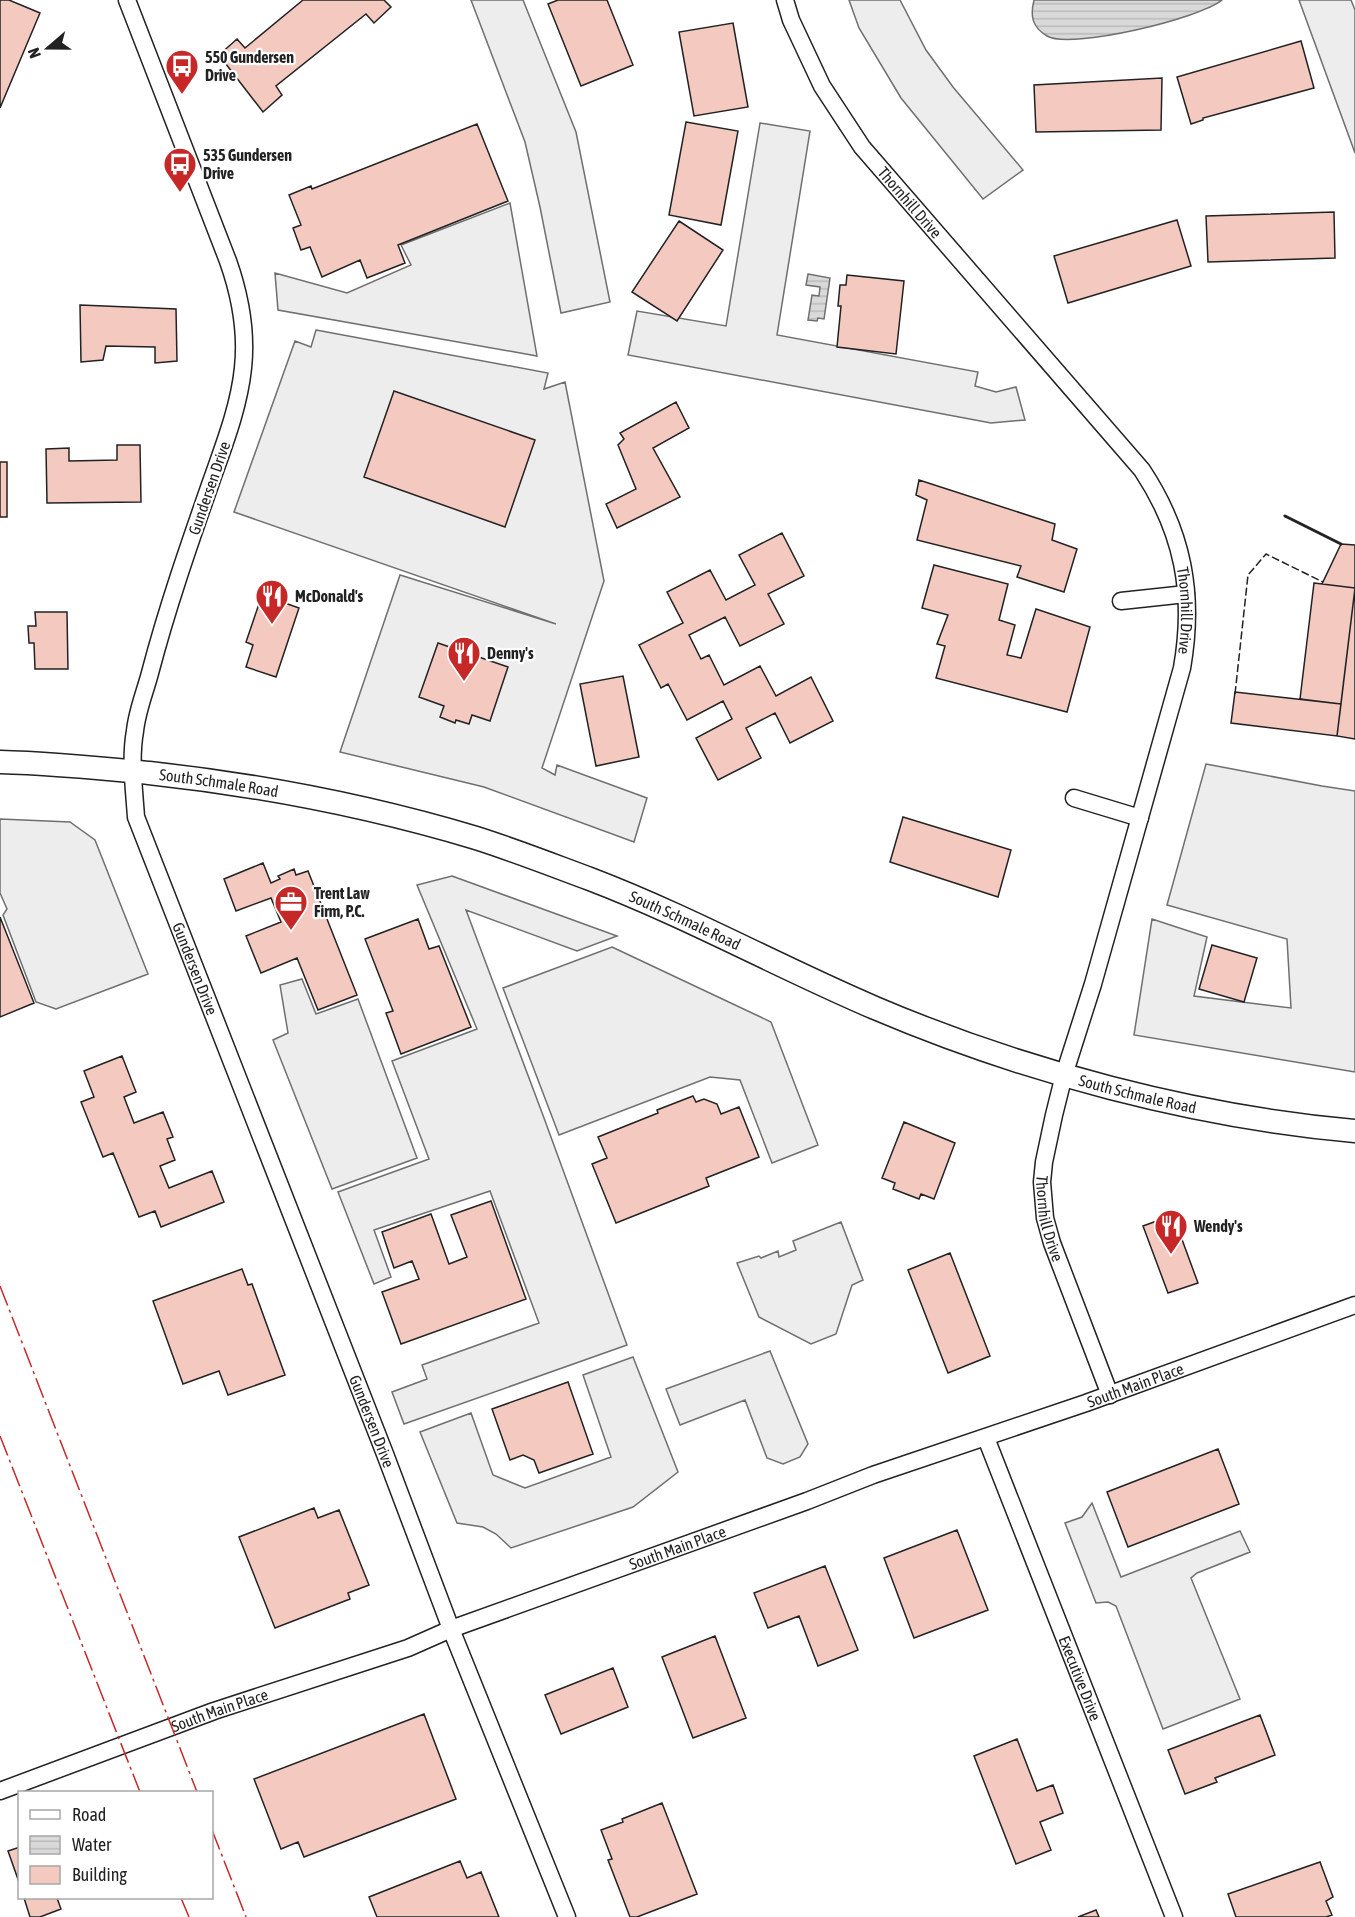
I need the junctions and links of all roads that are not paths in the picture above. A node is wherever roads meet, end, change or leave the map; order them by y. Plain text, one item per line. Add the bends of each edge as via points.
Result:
1 (127, 0) edge
2 (785, 0) edge
3 (1186, 594) junction
4 (1121, 601) dead end
5 (0, 762) edge
6 (133, 771) junction
7 (1074, 798) dead end
8 (1140, 818) junction
9 (1064, 1075) junction
10 (1355, 1131) edge
11 (1355, 1305) edge
12 (1110, 1395) junction
13 (986, 1438) junction
14 (452, 1629) junction
15 (0, 1791) edge
16 (567, 1917) edge
17 (1174, 1917) edge

1 - 6 street, Gundersen Drive via 236,284 244,343 238,398 169,605 135,730
2 - 3 street, Thornhill Drive via 822,86 862,147 1142,470 1175,534
3 - 4 street
3 - 8 street, Thornhill Drive via 1187,639 1182,668
5 - 6 main road, South Schmale Road
6 - 9 main road, South Schmale Road via 282,791 475,838 637,899 919,1026
6 - 14 street, Gundersen Drive via 136,817
7 - 8 street
8 - 9 street, Thornhill Drive
9 - 10 main road, South Schmale Road via 1200,1108
9 - 12 street, Thornhill Drive via 1044,1162 1043,1208 1052,1244
11 - 12 street, South Main Place
12 - 13 street, South Main Place
13 - 14 street, South Main Place via 873,1475
13 - 17 street, Executive Drive
14 - 15 street, South Main Place via 408,1648 214,1711
14 - 16 street, Gundersen Drive

